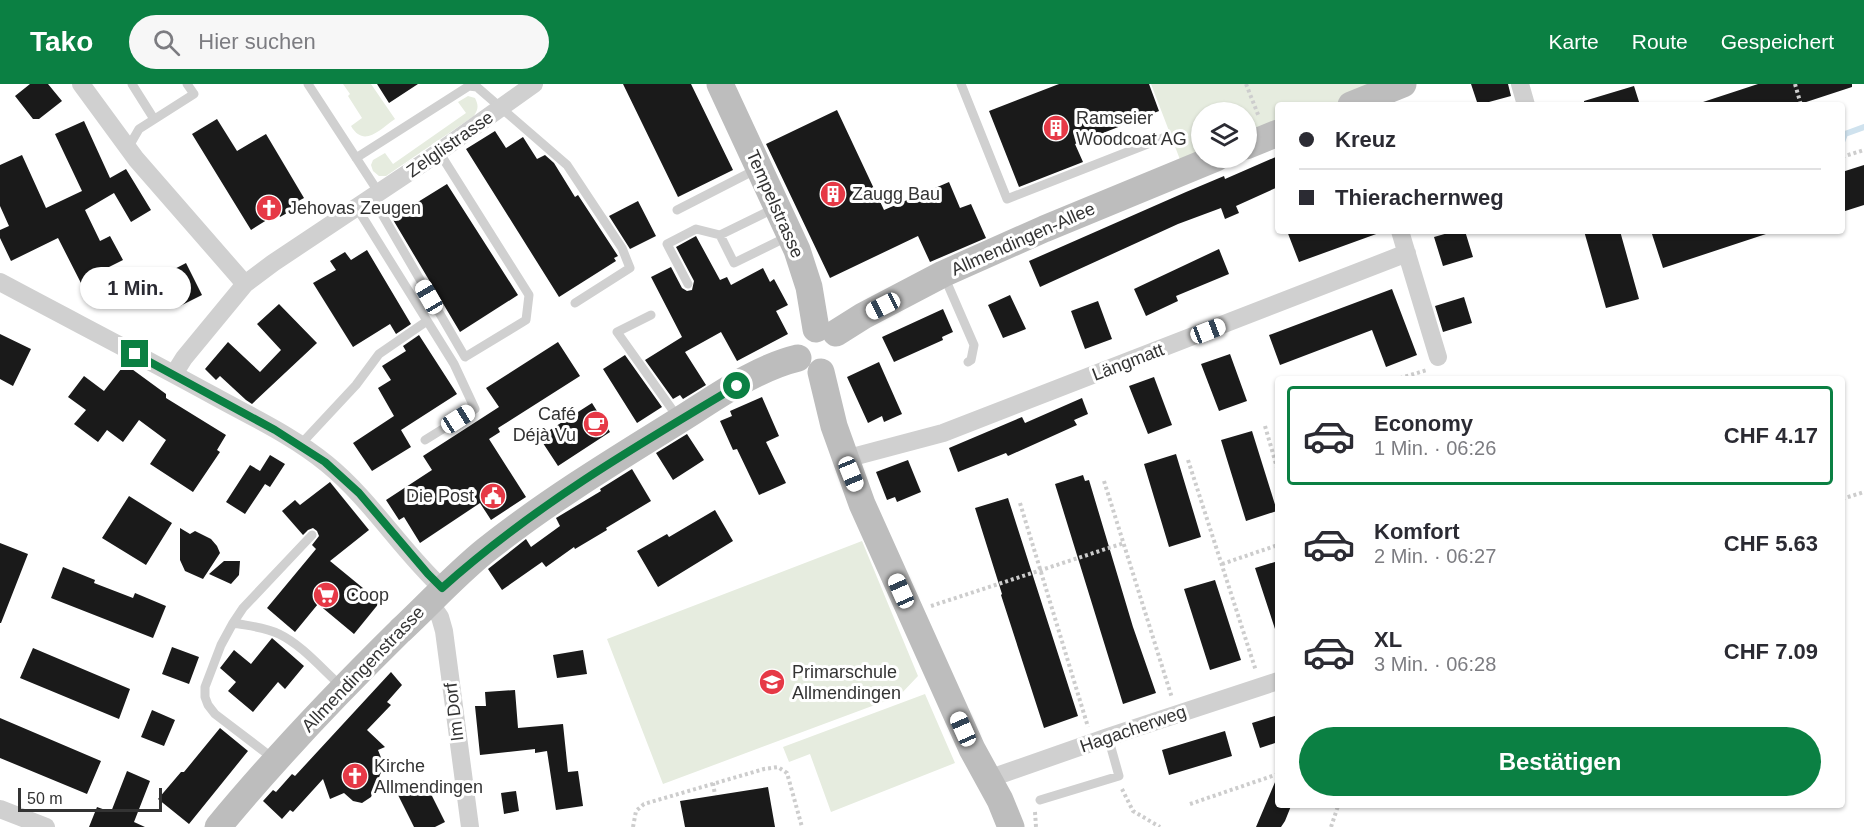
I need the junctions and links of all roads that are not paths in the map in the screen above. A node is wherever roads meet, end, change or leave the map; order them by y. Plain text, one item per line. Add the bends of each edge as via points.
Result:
1 (81, 84) edge
2 (132, 84) edge
3 (187, 84) edge
4 (308, 84) edge
5 (534, 84) edge
6 (720, 84) edge
7 (961, 84) edge
8 (1403, 84) edge
9 (1520, 84) edge
10 (474, 85) edge
11 (1363, 102) edge
12 (1525, 102) edge
13 (501, 108) junction
14 (154, 119) junction
15 (1163, 138) dead end
16 (128, 148) junction
17 (439, 152) junction
18 (356, 158) junction
19 (759, 168) junction
20 (1192, 168) edge
21 (376, 195) junction
22 (777, 207) junction
23 (357, 208) junction
24 (677, 210) dead end
25 (1401, 234) edge
26 (720, 235) junction
27 (790, 235) junction
28 (1407, 254) junction
29 (943, 274) junction
30 (0, 282) edge
31 (245, 284) junction
32 (687, 284) dead end
33 (575, 303) dead end
34 (651, 315) dead end
35 (427, 321) junction
36 (826, 331) junction
37 (1438, 357) road end
38 (798, 358) junction
39 (968, 362) dead end
40 (821, 372) junction
41 (174, 374) junction
42 (680, 420) junction
43 (425, 440) dead end
44 (300, 445) junction
45 (845, 459) junction
46 (312, 535) dead end
47 (436, 594) junction
48 (233, 623) junction
49 (1269, 684) edge
50 (342, 688) junction
51 (1100, 740) junction
52 (276, 760) junction
53 (988, 779) junction
54 (1038, 804) road end
55 (0, 809) edge
56 (46, 827) edge
57 (218, 827) edge
58 (470, 827) edge
59 (1011, 827) edge

1 - 16 street
2 - 14 lane
3 - 14 lane via 194,94
4 - 18 lane
5 - 13 street, Zelglistrasse
6 - 19 street, Tempelstrasse
7 - 15 lane via 1007,199
8 - 11 street
9 - 12 street
10 - 13 lane
10 - 18 lane
13 - 17 street, Zelglistrasse
13 - 33 lane via 567,165 622,248 630,267
14 - 16 lane via 139,129
16 - 31 street
17 - 21 street, Zelglistrasse
17 - 21 lane via 529,295 526,320 465,357
18 - 21 lane
19 - 22 street, Tempelstrasse
19 - 24 lane
20 - 29 street, Allmendingen-Allee
21 - 23 street, Zelglistrasse
22 - 26 lane
22 - 27 street, Tempelstrasse
23 - 31 street, Zelglistrasse
23 - 35 lane
25 - 28 street
26 - 27 lane via 734,263
26 - 32 lane via 696,229 667,244
27 - 36 street, Tempelstrasse
28 - 37 street
28 - 45 street, Längmatt via 943,434
29 - 36 street, Allmendingen-Allee
29 - 39 lane via 974,345 972,360
30 - 41 street, Im Dorf
31 - 41 street, Zelglistrasse
34 - 42 lane via 617,332
35 - 43 lane via 454,364 475,409
35 - 44 lane via 379,354
36 - 38 street via 811,331 802,340
36 - 40 street, Tempelstrasse via 839,347 837,360
38 - 40 street via 806,370
38 - 42 street, Allmendingenstrasse via 771,366
40 - 45 street
41 - 44 street, Im Dorf
42 - 47 street, Allmendingenstrasse via 546,505
44 - 47 street, Im Dorf via 359,493 428,574
45 - 53 street
46 - 48 lane
47 - 50 street, Allmendingenstrasse
47 - 58 street, Im Dorf
48 - 50 lane via 279,634
48 - 52 lane via 205,687 205,697 215,714
49 - 51 street, Hagacherweg
50 - 52 street, Allmendingenstrasse
51 - 53 street, Hagacherweg
51 - 54 lane via 1119,776
52 - 57 street, Allmendingenstrasse
53 - 59 street
55 - 56 street

